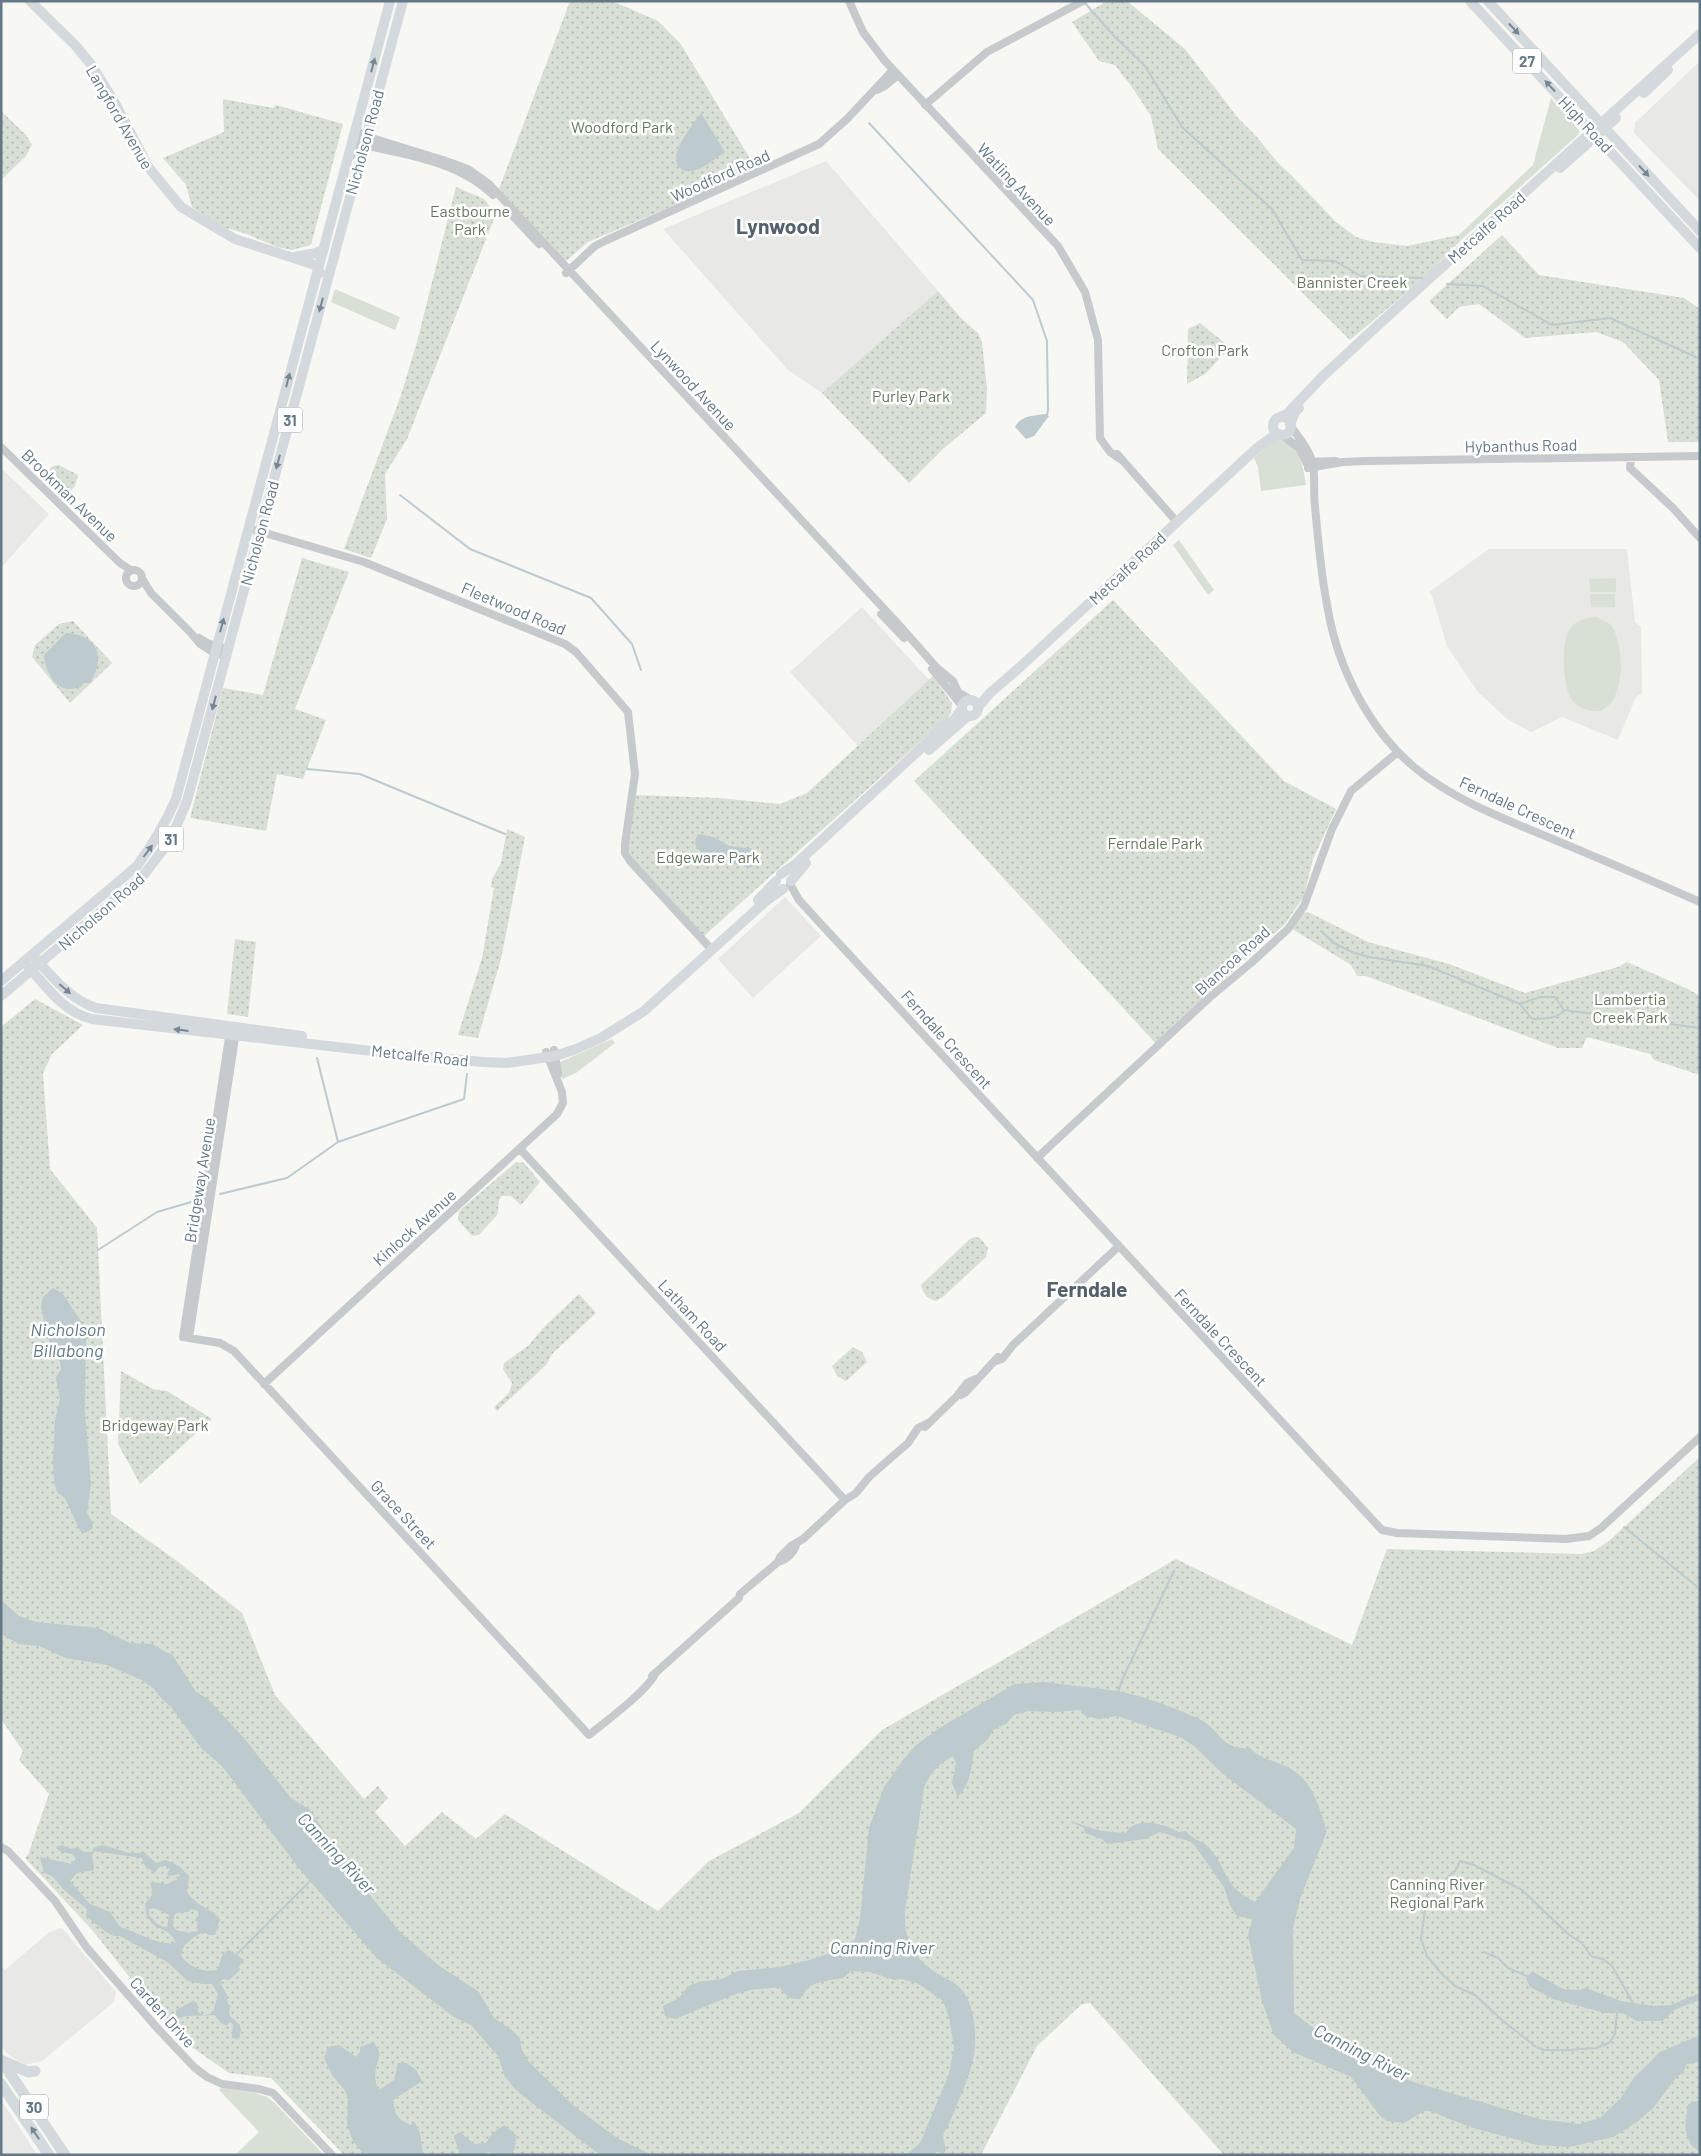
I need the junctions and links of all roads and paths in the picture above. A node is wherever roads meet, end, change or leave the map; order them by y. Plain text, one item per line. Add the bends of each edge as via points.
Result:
1 (30, 1) edge
2 (390, 1) edge
3 (402, 1) edge
4 (849, 1) edge
5 (1470, 1) edge
6 (1488, 1) edge
7 (1080, 3) edge
8 (1697, 37) edge
9 (896, 73) junction
10 (926, 107) junction
11 (1603, 125) junction
12 (356, 128) junction
13 (1594, 133) junction
14 (365, 141) junction
15 (346, 163) junction
16 (188, 213) junction
17 (1700, 231) edge
18 (324, 248) junction
19 (1700, 248) edge
20 (289, 258) junction
21 (333, 258) junction
22 (318, 270) junction
23 (567, 271) junction
24 (326, 285) junction
25 (1280, 417) junction
26 (1290, 425) junction
27 (1278, 432) junction
28 (1, 448) edge
29 (1700, 456) edge
30 (1631, 458) junction
31 (1640, 458) junction
32 (1310, 465) junction
33 (1643, 479) junction
34 (1175, 520) junction
35 (248, 528) junction
36 (259, 531) junction
37 (1700, 538) edge
38 (129, 572) junction
39 (140, 583) junction
40 (215, 649) junction
41 (227, 652) junction
42 (969, 707) junction
43 (1398, 752) junction
44 (784, 883) junction
45 (1700, 902) edge
46 (710, 948) junction
47 (28, 957) junction
48 (36, 966) junction
49 (1, 980) edge
50 (1, 996) edge
51 (233, 1031) junction
52 (550, 1054) junction
53 (520, 1149) junction
54 (1037, 1158) junction
55 (1119, 1246) junction
56 (186, 1338) joint
57 (264, 1384) junction
58 (1700, 1437) edge
59 (847, 1499) junction
60 (1, 1847) edge
61 (1, 2060) edge
62 (35, 2071) dead end
63 (1, 2084) edge
64 (49, 2155) edge
65 (65, 2155) edge
66 (332, 2155) edge

1 - 16 main road, Langford Avenue via 93,67 149,168 168,194
12 -> 2 main road, Nicholson Road / 31
3 - 14 main road, Nicholson Road / 31
4 - 9 street, Watling Avenue via 863,32
13 -> 5 main road, High Road / 27
6 -> 11 main road, High Road / 27
7 - 10 street via 987,52
8 - 11 main road, Metcalfe Road
9 - 10 street, Watling Avenue
9 - 23 street, Woodford Road via 881,82 877,90 826,139 809,150 607,240 595,246
10 - 34 street, Watling Avenue via 1058,246 1081,284 1098,340 1105,436 1120,458
11 - 13 main road, Metcalfe Road
11 -> 17 main road, High Road / 27
12 - 14 street
12 - 15 main road, Nicholson Road / 31
13 - 19 main road, High Road / 27
13 - 25 main road, Metcalfe Road
13 - 26 main road, Metcalfe Road via 1326,382 1295,412
14 - 15 street via 359,143
14 - 21 main road, Nicholson Road / 31
14 - 23 street, Lynwood Avenue via 375,139 477,174 503,198
15 - 18 main road, Nicholson Road / 31
16 - 20 main road, Langford Avenue via 235,240
16 - 22 main road, Langford Avenue via 206,229 234,244 290,265 314,272
18 - 20 main road via 306,256
18 - 22 main road, Nicholson Road / 31
20 - 22 main road, Langford Avenue via 315,265
21 - 22 main road
21 - 24 main road, Nicholson Road / 31
22 - 24 main road
35 -> 22 main road, Nicholson Road / 31
23 - 42 street, Lynwood Avenue
24 -> 36 main road, Nicholson Road / 31
25 - 26 main road via 1286,418
25 - 27 main road, Metcalfe Road via 1274,421
26 - 27 main road, Metcalfe Road via 1287,432
26 - 32 street, Ferndale Crescent via 1304,445
27 - 32 street, Ferndale Crescent via 1299,448
27 - 34 main road, Metcalfe Road
28 - 38 street, Brookman Avenue
29 - 31 street, Hybanthus Road
30 - 31 street, Hybanthus Road
30 - 32 street, Hybanthus Road via 1334,460
30 - 33 street via 1630,468
31 - 33 street via 1637,468
32 - 43 street, Ferndale Crescent via 1324,591 1338,652 1369,714
33 - 37 street
34 - 42 main road, Metcalfe Road via 1019,668
35 - 36 street, Fleetwood Road
40 -> 35 main road, Nicholson Road / 31
36 - 41 main road, Nicholson Road / 31
36 - 46 street, Fleetwood Road via 398,574 565,644 576,652 628,712 635,774 625,853
38 - 39 street via 139,571
38 - 39 street via 126,580 130,585
39 - 40 street via 200,644
40 - 41 street
47 -> 40 main road, Nicholson Road / 31 via 137,866 153,844 176,799
41 -> 48 main road, Nicholson Road / 31 via 188,801 171,839 143,876
42 - 44 main road, Metcalfe Road via 956,725 830,837
43 - 45 street, Ferndale Crescent via 1431,779 1497,816
43 - 54 street, Blancoa Road via 1351,791 1332,829 1304,906 1288,929
44 - 46 main road, Metcalfe Road
44 - 54 street, Ferndale Crescent
46 - 52 main road, Metcalfe Road via 644,1012 623,1026 592,1042
47 - 48 main road, Metcalfe Road
47 - 49 main road, Nicholson Road / 31
48 - 50 main road, Nicholson Road / 31
48 - 51 main road, Metcalfe Road via 63,1004 81,1016
51 - 52 main road, Metcalfe Road via 483,1062 507,1063
51 - 56 street, Bridgeway Avenue
52 - 53 street, Kinlock Avenue via 563,1103
53 - 57 street, Kinlock Avenue
53 - 59 street, Latham Road
54 - 55 street, Ferndale Crescent
55 - 58 street, Ferndale Crescent via 1382,1530 1566,1538 1589,1536
55 - 59 street via 1002,1359 976,1379 965,1394 957,1396 914,1440
56 - 57 street, Grace Street via 224,1345 234,1351
57 - 59 street, Grace Street via 589,1735 652,1681 739,1598 744,1597 758,1580 795,1550 796,1545
60 - 66 street, Carden Drive via 55,1902 87,1948 194,2067 222,2084 273,2093
61 - 62 highway via 28,2072
61 - 65 highway, 30
64 -> 63 highway, 30

